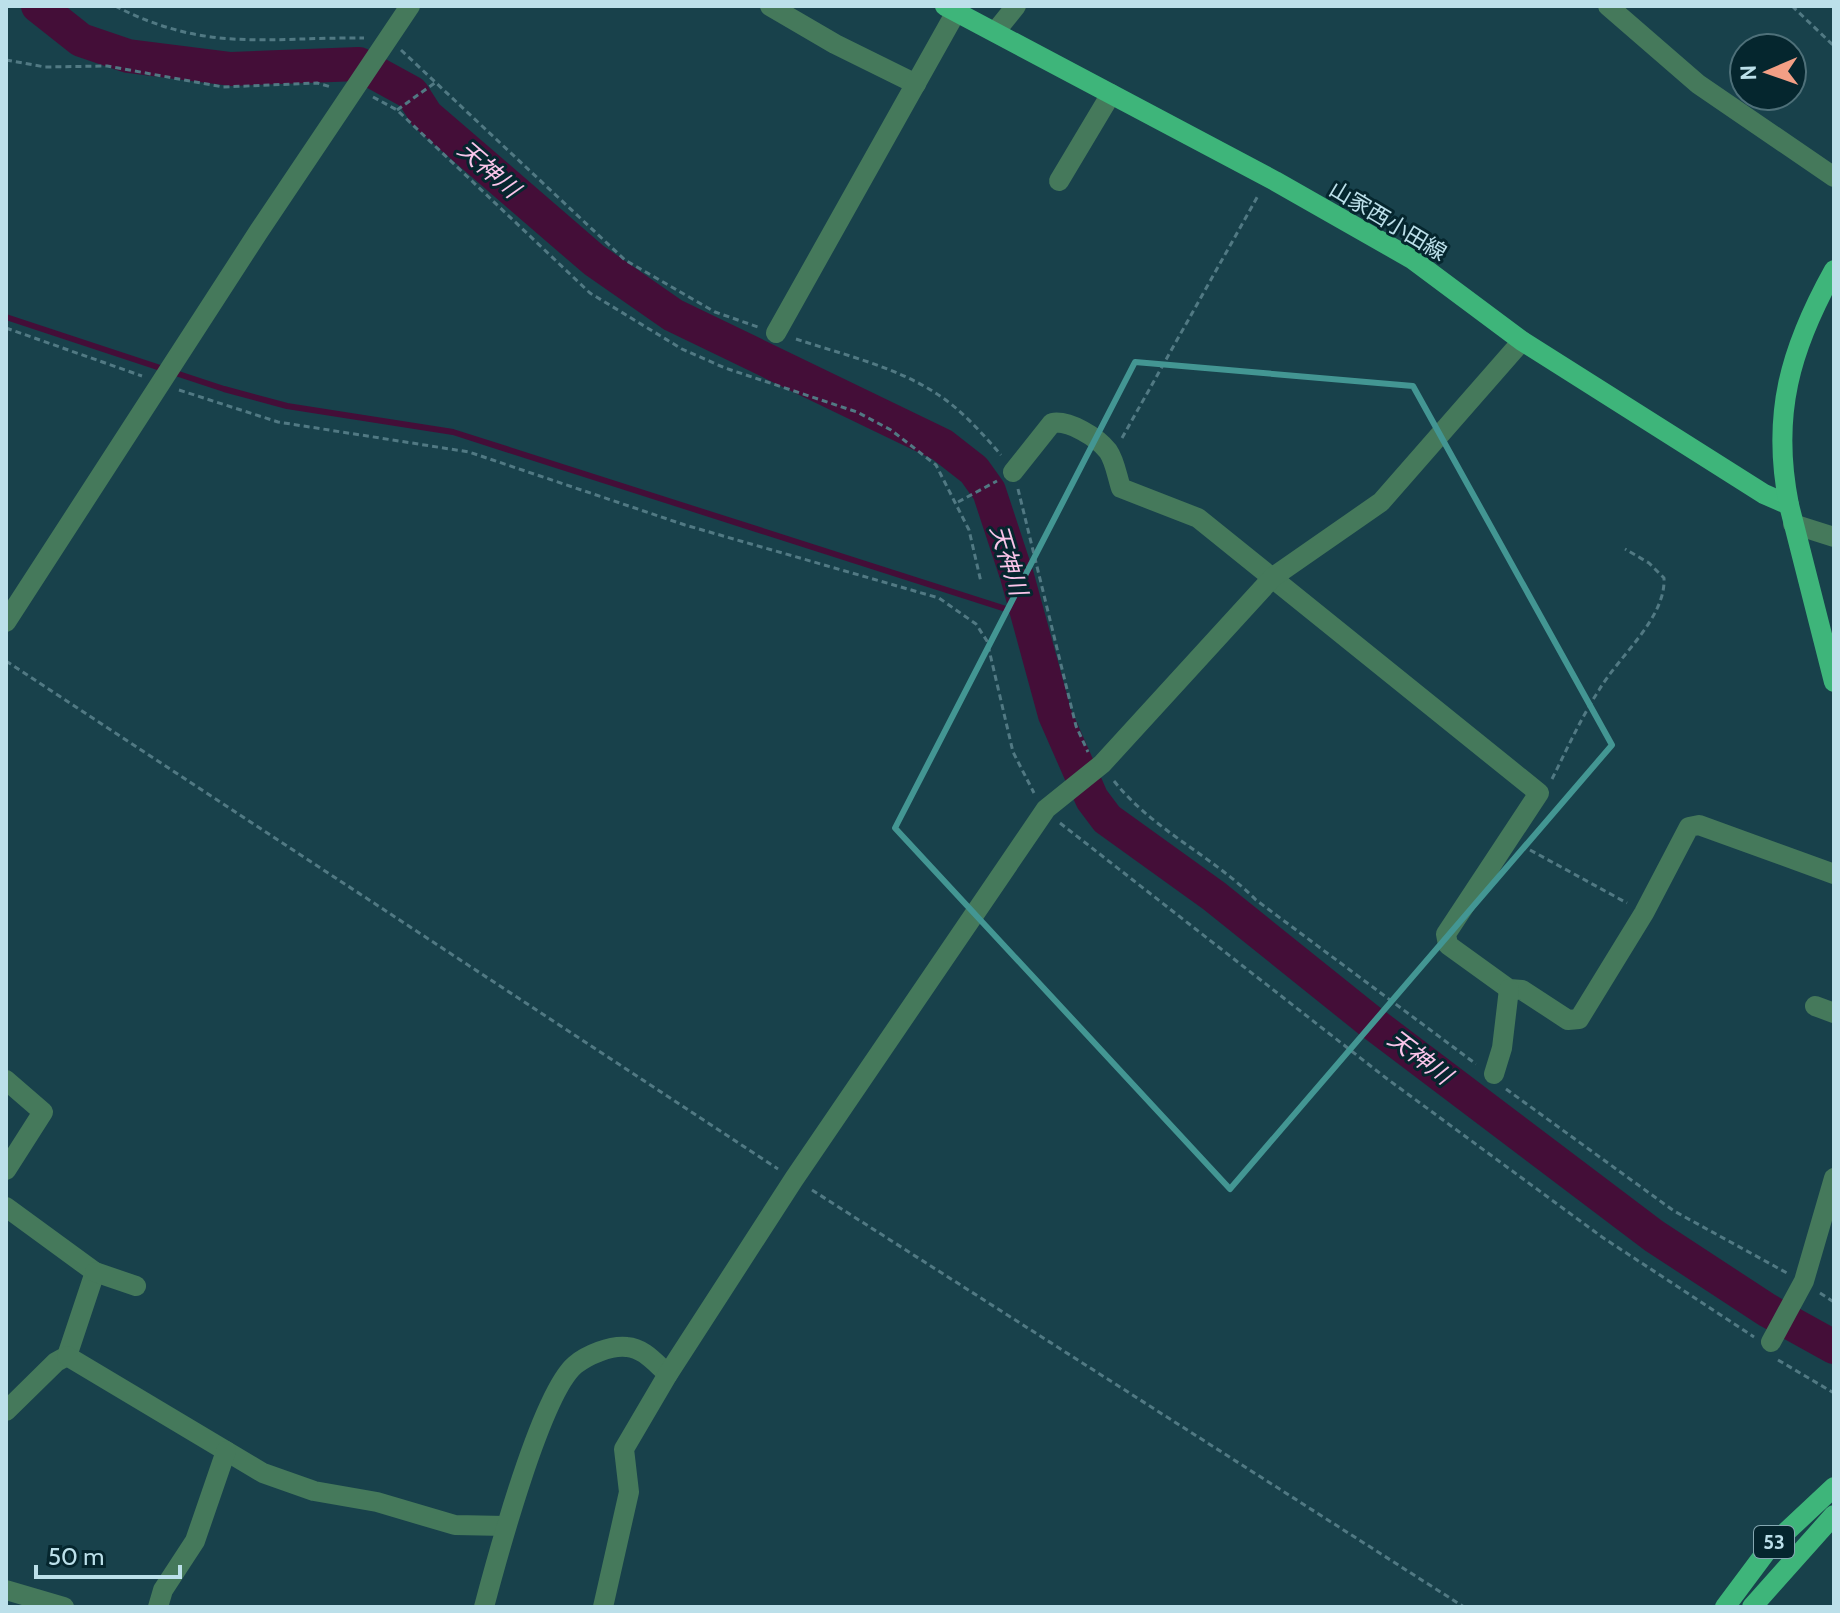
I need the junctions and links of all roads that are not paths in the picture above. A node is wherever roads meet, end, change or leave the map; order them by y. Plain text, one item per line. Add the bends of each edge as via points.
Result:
1 (410, 6) edge
2 (770, 6) edge
3 (1016, 6) edge
4 (1608, 6) edge
5 (951, 9) edge
6 (995, 32) junction
7 (916, 84) junction
8 (1111, 94) junction
9 (1834, 177) edge
10 (1059, 181) dead end
11 (1834, 270) edge
12 (776, 333) road end
13 (1522, 341) junction
14 (1013, 472) road end
15 (1791, 514) junction
16 (1834, 537) edge
17 (1273, 577) junction
18 (6, 622) edge
19 (1834, 682) edge
20 (1834, 874) edge
21 (1509, 989) junction
22 (1494, 1074) road end
23 (6, 1080) edge
24 (6, 1170) edge
25 (1834, 1178) edge
26 (6, 1207) edge
27 (95, 1272) junction
28 (136, 1286) dead end
29 (1768, 1345) road end
30 (67, 1356) junction
31 (668, 1374) junction
32 (6, 1411) edge
33 (226, 1451) junction
34 (1834, 1487) edge
35 (1834, 1515) edge
36 (506, 1526) junction
37 (6, 1590) edge
38 (64, 1607) edge
39 (158, 1607) edge
40 (484, 1607) edge
41 (603, 1607) edge
42 (1725, 1607) edge
43 (1752, 1607) edge

1 - 18 street
2 - 7 street
3 - 6 street
4 - 9 street via 1698,84
5 - 6 main road, 山家西小田線
5 - 7 street
6 - 8 main road, 山家西小田線
7 - 12 street
8 - 10 street
8 - 13 main road, 山家西小田線 via 1412,259
11 - 15 main road via 1789,370 1780,417
13 - 15 main road, 山家西小田線
13 - 17 street via 1381,502
14 - 17 street via 1052,423 1063,421 1110,454 1121,488 1198,518
15 - 16 street
15 - 19 main road
17 - 21 street via 1539,793 1446,934 1448,945
17 - 31 street via 1099,766 1053,804 794,1179
20 - 21 street via 1699,825 1689,827 1579,1019 1568,1020 1522,990
21 - 22 street
23 - 24 street via 43,1112
25 - 29 street via 1802,1284
26 - 27 street
27 - 28 street
27 - 30 street
30 - 32 street
30 - 33 street
31 - 36 street via 645,1353 628,1347 602,1351 576,1365 558,1387
31 - 41 street via 624,1449 629,1492
33 - 36 street via 263,1473 314,1491 377,1502 455,1525
33 - 39 street via 195,1541
34 - 42 main road, 53 via 1769,1548
35 - 43 main road, 53
36 - 40 street
37 - 38 street

